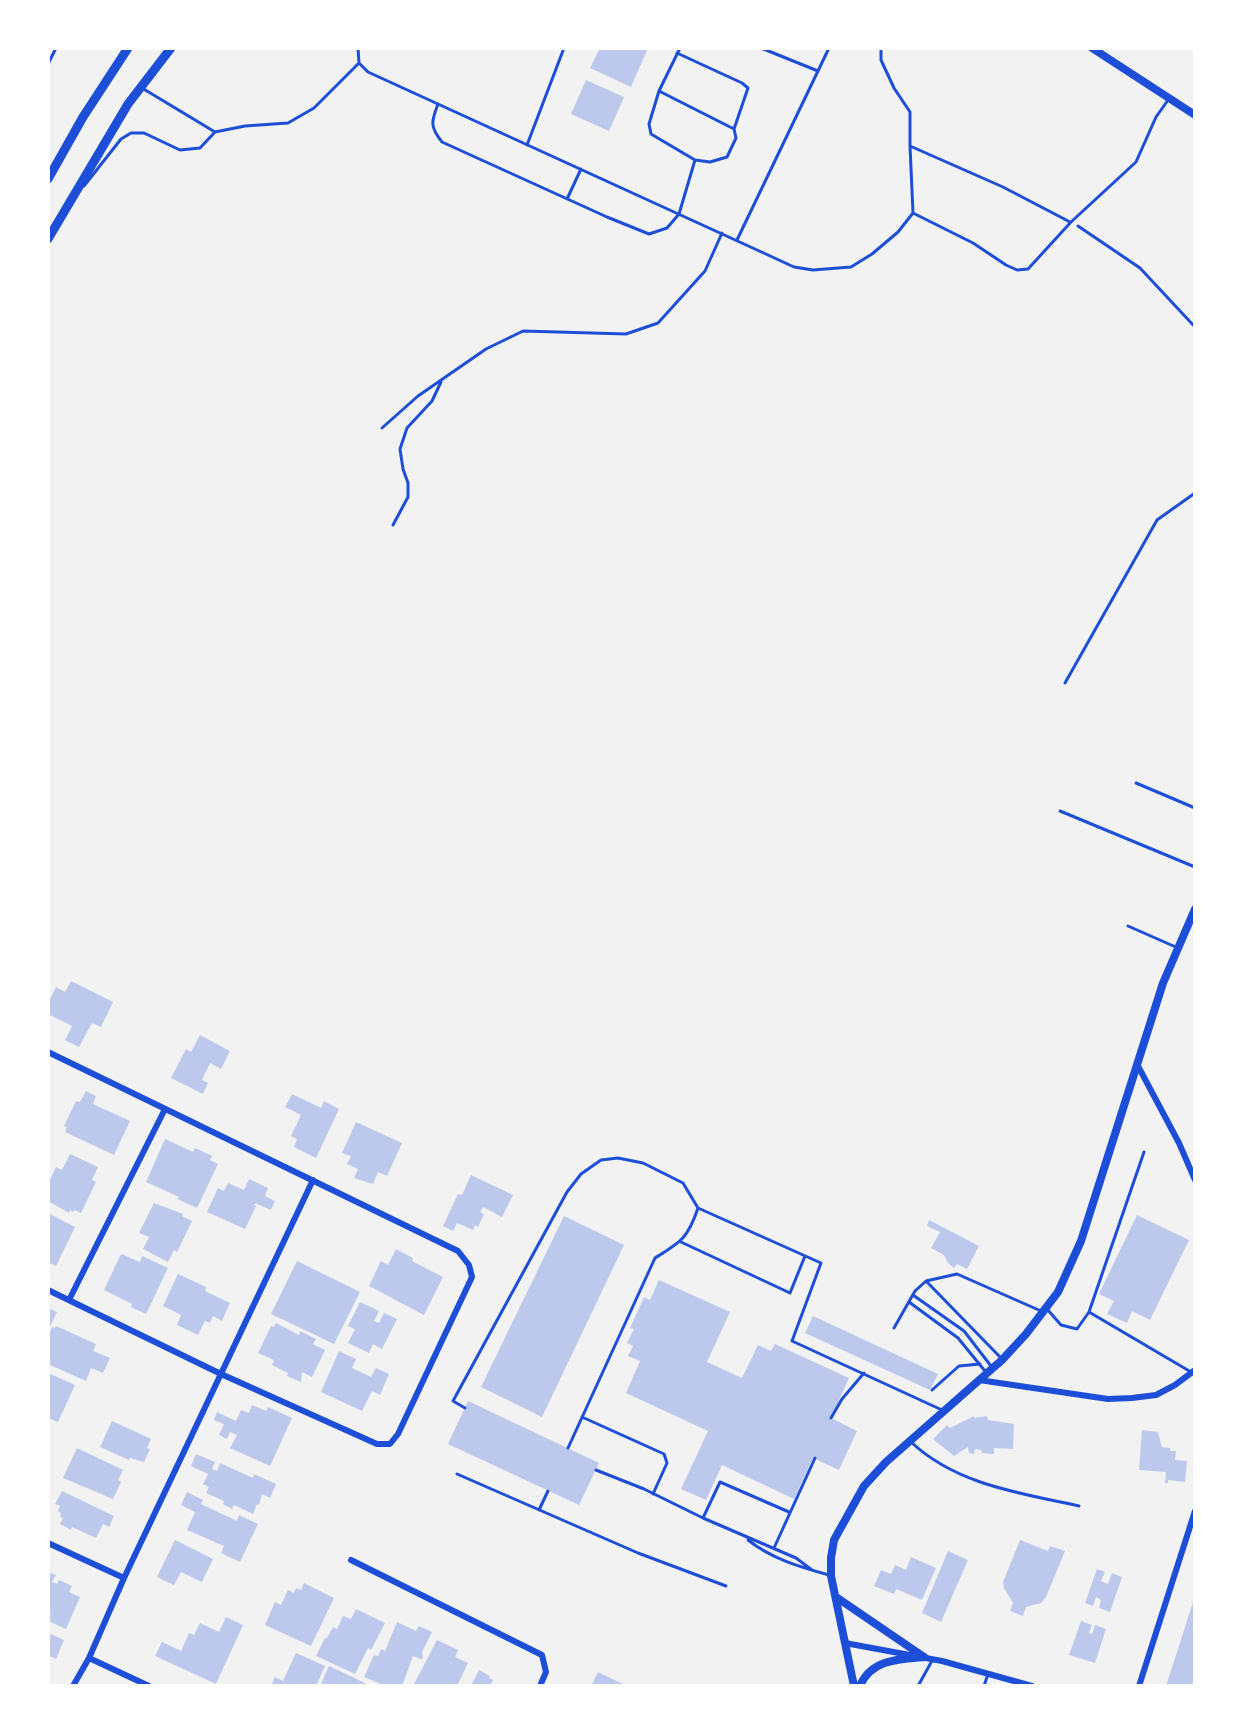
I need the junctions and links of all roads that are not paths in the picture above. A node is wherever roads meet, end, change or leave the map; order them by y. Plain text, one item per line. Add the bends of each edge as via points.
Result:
1 (128, 48) edge
2 (171, 48) edge
3 (358, 48) edge
4 (564, 48) edge
5 (680, 48) edge
6 (761, 48) edge
7 (829, 48) edge
8 (881, 48) edge
9 (1092, 48) edge
10 (677, 53) junction
11 (359, 63) junction
12 (818, 71) junction
13 (141, 87) junction
14 (659, 91) junction
15 (1169, 98) junction
16 (438, 104) junction
17 (1195, 115) edge
18 (734, 129) junction
19 (215, 132) junction
20 (527, 145) junction
21 (910, 146) junction
22 (695, 160) junction
23 (581, 169) junction
24 (48, 179) edge
25 (74, 195) junction
26 (567, 199) junction
27 (913, 213) junction
28 (679, 214) junction
29 (1071, 222) junction
30 (722, 233) junction
31 (48, 239) edge
32 (737, 240) junction
33 (442, 380) junction
34 (382, 428) dead end
35 (393, 525) dead end
36 (1136, 783) dead end
37 (1195, 808) edge
38 (1060, 812) dead end
39 (1195, 867) edge
40 (1195, 909) edge
41 (1128, 926) dead end
42 (1178, 948) junction
43 (48, 1052) edge
44 (1138, 1066) junction
45 (165, 1109) junction
46 (1143, 1152) dead end
47 (313, 1180) junction
48 (1195, 1180) edge
49 (698, 1208) junction
50 (681, 1242) junction
51 (805, 1256) junction
52 (926, 1281) junction
53 (48, 1290) edge
54 (913, 1295) junction
55 (69, 1300) junction
56 (909, 1302) junction
57 (1045, 1310) junction
58 (1089, 1312) junction
59 (894, 1328) dead end
60 (1002, 1360) junction
61 (980, 1364) junction
62 (989, 1370) junction
63 (864, 1372) junction
64 (1194, 1372) edge
65 (221, 1374) junction
66 (979, 1380) junction
67 (932, 1390) dead end
68 (465, 1408) dead end
69 (944, 1410) junction
70 (582, 1417) junction
71 (831, 1418) dead end
72 (910, 1441) junction
73 (567, 1448) dead end
74 (815, 1458) dead end
75 (596, 1470) dead end
76 (457, 1474) dead end
77 (548, 1491) dead end
78 (653, 1494) junction
79 (1079, 1506) dead end
80 (539, 1510) junction
81 (1195, 1511) edge
82 (789, 1512) junction
83 (704, 1518) junction
84 (746, 1538) junction
85 (48, 1543) edge
86 (774, 1548) junction
87 (351, 1560) dead end
88 (812, 1570) junction
89 (831, 1576) junction
90 (124, 1578) junction
91 (726, 1586) dead end
92 (836, 1597) junction
93 (845, 1643) junction
94 (89, 1658) junction
95 (929, 1658) junction
96 (988, 1674) junction
97 (73, 1686) edge
98 (149, 1686) edge
99 (540, 1686) edge
100 (854, 1686) edge
101 (860, 1686) edge
102 (918, 1686) edge
103 (984, 1686) edge
104 (1032, 1686) edge
105 (1139, 1686) edge

1 - 24 main road
2 - 13 main road
3 - 11 lane
4 - 20 lane
5 - 10 lane
6 - 12 lane
7 - 12 lane
8 - 21 lane via 881,60 910,112
9 - 15 street
10 - 14 lane
10 - 18 lane via 748,88
11 - 16 lane via 368,72
11 - 19 lane via 314,108 288,123
12 - 32 lane
13 - 19 lane
13 - 25 main road
14 - 18 lane
14 - 22 lane via 649,124 651,134
15 - 17 street
15 - 29 lane via 1136,162
16 - 20 lane
16 - 26 lane via 432,118 434,131 442,142
18 - 22 lane via 736,138 726,157 710,162
19 - 25 lane via 200,147 180,150 144,133 131,133 121,139
20 - 23 lane
21 - 27 lane
21 - 29 lane
22 - 28 lane
23 - 26 lane
23 - 28 lane
25 - 31 main road
26 - 28 lane via 649,234 667,228
27 - 29 lane via 1017,270 1028,269
27 - 32 lane via 898,232 851,267 794,267
28 - 30 lane
30 - 32 lane
30 - 33 lane via 705,271 658,323 626,334 523,331 486,349
33 - 34 lane
33 - 35 lane via 432,401 407,428 400,449 408,497
36 - 37 lane
38 - 39 lane
40 - 42 street
41 - 42 lane
42 - 44 street
43 - 45 street
44 - 48 street
44 - 57 street via 1081,1241 1058,1292
45 - 47 street
45 - 55 street
46 - 58 lane
47 - 65 street
47 - 65 street via 458,1251 469,1265 471,1277 398,1434 390,1444 377,1444
49 - 50 lane via 692,1227
49 - 51 lane
49 - 68 lane via 683,1183 643,1163 618,1158 601,1160 581,1174 567,1192 453,1401
50 - 51 lane via 790,1293
50 - 70 lane via 655,1258
51 - 63 lane via 821,1263 792,1341
52 - 54 lane
52 - 57 lane via 957,1274
52 - 60 lane
53 - 55 street
54 - 56 lane
54 - 62 lane via 964,1331
55 - 65 street
56 - 59 lane
56 - 61 lane via 958,1338
57 - 58 lane via 1061,1325 1077,1329
57 - 60 street
58 - 64 lane
60 - 62 street
61 - 62 lane
61 - 67 lane via 960,1366
62 - 66 street
63 - 69 lane
63 - 71 lane
64 - 66 street via 1156,1395 1108,1399
65 - 90 street
66 - 69 street
69 - 72 street
70 - 73 lane
70 - 78 lane via 664,1454 667,1463
72 - 79 lane via 945,1467 982,1484
72 - 89 street via 864,1486 834,1540
74 - 82 lane
75 - 78 lane
76 - 80 lane
77 - 80 lane
78 - 83 lane
80 - 91 lane
81 - 105 street
82 - 83 lane via 720,1482
82 - 86 lane
83 - 84 lane
84 - 86 lane
84 - 88 lane via 760,1550
85 - 90 street
86 - 88 lane
87 - 99 street via 542,1655 546,1672
88 - 89 lane
89 - 92 street
90 - 94 street
92 - 93 street
92 - 95 street
93 - 95 street
93 - 100 street
94 - 97 street
94 - 98 street
95 - 96 street
95 - 101 street via 881,1664 869,1670
95 - 102 lane
96 - 103 lane
96 - 104 street

